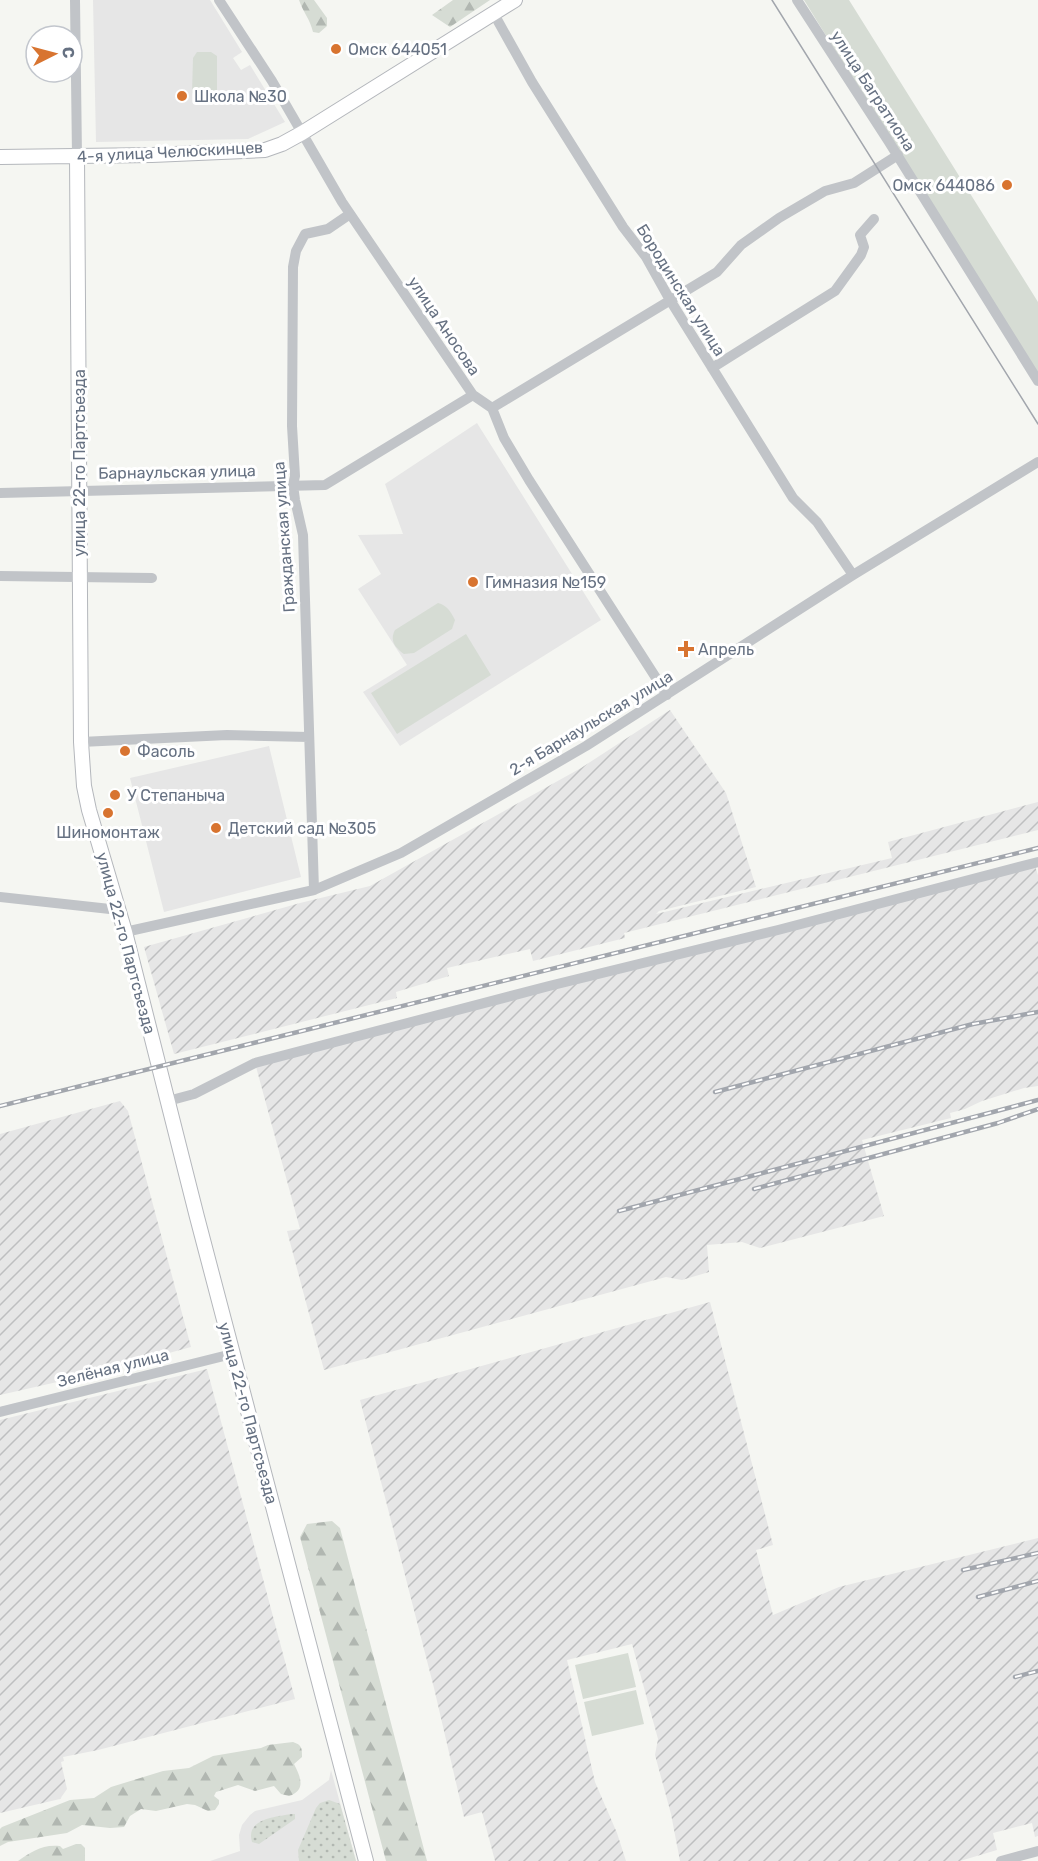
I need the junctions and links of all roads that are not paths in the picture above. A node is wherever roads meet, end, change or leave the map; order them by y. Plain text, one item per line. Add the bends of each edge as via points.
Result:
1 (75, 0) edge
2 (219, 0) edge
3 (797, 0) edge
4 (511, 1) edge
5 (494, 14) junction
6 (302, 133) junction
7 (897, 155) junction
8 (77, 156) junction
9 (0, 157) edge
10 (350, 214) junction
11 (874, 219) dead end
12 (670, 300) junction
13 (712, 368) junction
14 (1038, 381) edge
15 (473, 395) junction
16 (492, 408) junction
17 (1038, 462) edge
18 (293, 484) junction
19 (80, 490) junction
20 (0, 494) edge
21 (853, 575) junction
22 (0, 576) edge
23 (80, 576) junction
24 (152, 578) dead end
25 (668, 695) junction
26 (309, 737) junction
27 (81, 742) junction
28 (1038, 862) edge
29 (314, 890) junction
30 (0, 897) edge
31 (119, 910) junction
32 (125, 932) junction
33 (168, 1101) junction
34 (232, 1354) junction
35 (0, 1412) edge
36 (1038, 1851) edge
37 (366, 1861) edge
38 (1001, 1861) edge

1 - 8 street, улица 22-го Партсъезда
2 - 6 street, улица Аносова
3 - 7 street, улица Багратиона
4 - 5 main road, 4-я улица Челюскинцев
5 - 6 main road, 4-я улица Челюскинцев
5 - 12 street, Бородинская улица via 532,82
6 - 8 main road, 4-я улица Челюскинцев via 265,150
6 - 10 street, улица Аносова
7 - 12 street via 854,183 825,191 778,218 741,245 717,272
7 - 14 street, улица Багратиона
8 - 9 main road, 4-я улица Челюскинцев
8 - 19 main road, улица 22-го Партсъезда
10 - 15 street, улица Аносова
10 - 18 street, Гражданская улица via 328,229 305,234 292,267
11 - 13 street via 860,235 864,247 861,255 835,291
12 - 13 street, Бородинская улица
12 - 16 street
13 - 21 street, Бородинская улица via 793,498 817,522
15 - 16 street, улица Аносова
15 - 18 street, Барнаульская улица via 325,485
16 - 25 street via 504,438 529,480
17 - 21 street, 2-я Барнаульская улица
18 - 19 street, Барнаульская улица
18 - 26 street, Гражданская улица via 303,535
19 - 20 street, Барнаульская улица
19 - 23 main road, улица 22-го Партсъезда
21 - 25 street, 2-я Барнаульская улица
22 - 23 street
23 - 24 street
23 - 27 main road, улица 22-го Партсъезда
25 - 29 street, 2-я Барнаульская улица via 401,853
26 - 27 street via 227,735
26 - 29 street, Гражданская улица
27 - 31 main road, улица 22-го Партсъезда via 89,810
28 - 33 street via 255,1063 194,1094
29 - 32 street, 2-я Барнаульская улица
30 - 31 street
31 - 32 main road, улица 22-го Партсъезда
32 - 33 main road, улица 22-го Партсъезда
33 - 34 main road, улица 22-го Партсъезда
34 - 35 street, Зелёная улица
34 - 37 main road, улица 22-го Партсъезда
36 - 38 street

